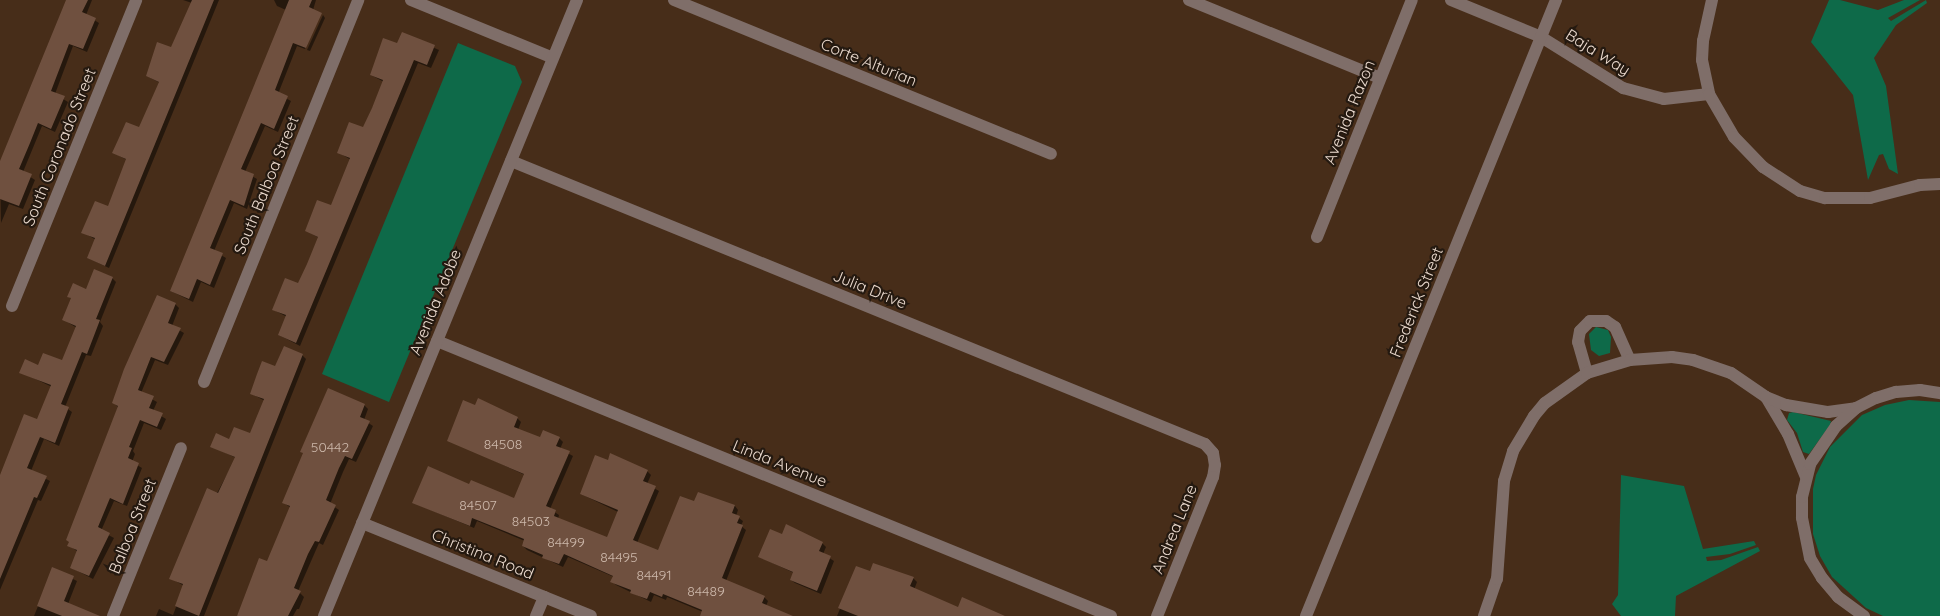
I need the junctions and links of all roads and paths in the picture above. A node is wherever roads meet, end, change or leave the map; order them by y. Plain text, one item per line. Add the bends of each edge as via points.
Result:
1 (136, 0) edge
2 (358, 0) edge
3 (411, 0) edge
4 (577, 0) edge
5 (674, 0) edge
6 (1189, 0) edge
7 (1412, 0) edge
8 (1451, 0) edge
9 (1556, 0) edge
10 (1712, 0) edge
11 (1541, 37) junction
12 (554, 58) junction
13 (1380, 78) junction
14 (1708, 94) junction
15 (1051, 154) dead end
16 (511, 161) junction
17 (1940, 184) edge
18 (1317, 237) dead end
19 (12, 306) dead end
20 (437, 341) junction
21 (1630, 360) junction
22 (1587, 373) junction
23 (204, 382) dead end
24 (1940, 393) edge
25 (1766, 397) junction
26 (1856, 408) junction
27 (181, 448) dead end
28 (1213, 453) joint
29 (1806, 477) junction
30 (362, 523) junction
31 (544, 597) junction
32 (113, 616) edge
33 (324, 616) edge
34 (536, 616) edge
35 (591, 616) edge
36 (1111, 616) edge
37 (1157, 616) edge
38 (1306, 616) edge
39 (1484, 616) edge
40 (1864, 616) edge

1 - 19 street, South Coronado Street
2 - 23 street, South Balboa Street
3 - 12 street
4 - 12 street, Avenida Adobe
5 - 15 street, Corte Alturian
6 - 13 street
7 - 13 street, Avenida Razon
8 - 11 street, Baja Way
9 - 11 street, Frederick Street
10 - 14 street via 1702,41
11 - 14 street, Baja Way via 1623,88 1645,96 1664,99
11 - 38 street, Frederick Street
12 - 16 street, Avenida Adobe
13 - 18 street, Avenida Razon
14 - 17 street via 1734,137 1763,167 1800,191 1848,200 1920,184
16 - 20 street, Avenida Adobe
16 - 28 street, Julia Drive via 1191,436
20 - 30 street, Avenida Adobe
20 - 36 street, Linda Avenue
21 - 22 street
21 - 22 street via 1615,327 1606,321 1590,321 1578,335
21 - 25 street via 1693,360 1731,374
22 - 39 street via 1545,403 1510,459 1504,481 1497,579
24 - 26 street via 1896,392
25 - 26 street via 1806,410
25 - 29 street via 1788,434
26 - 29 street via 1843,417 1826,439
27 - 32 street, Balboa Street
28 - 37 street, Andrea Lane via 1213,477
29 - 40 street via 1802,518 1810,558 1838,597
30 - 31 street, Christina Road
30 - 33 street, Avenida Adobe
31 - 34 street
31 - 35 street, Christina Road

